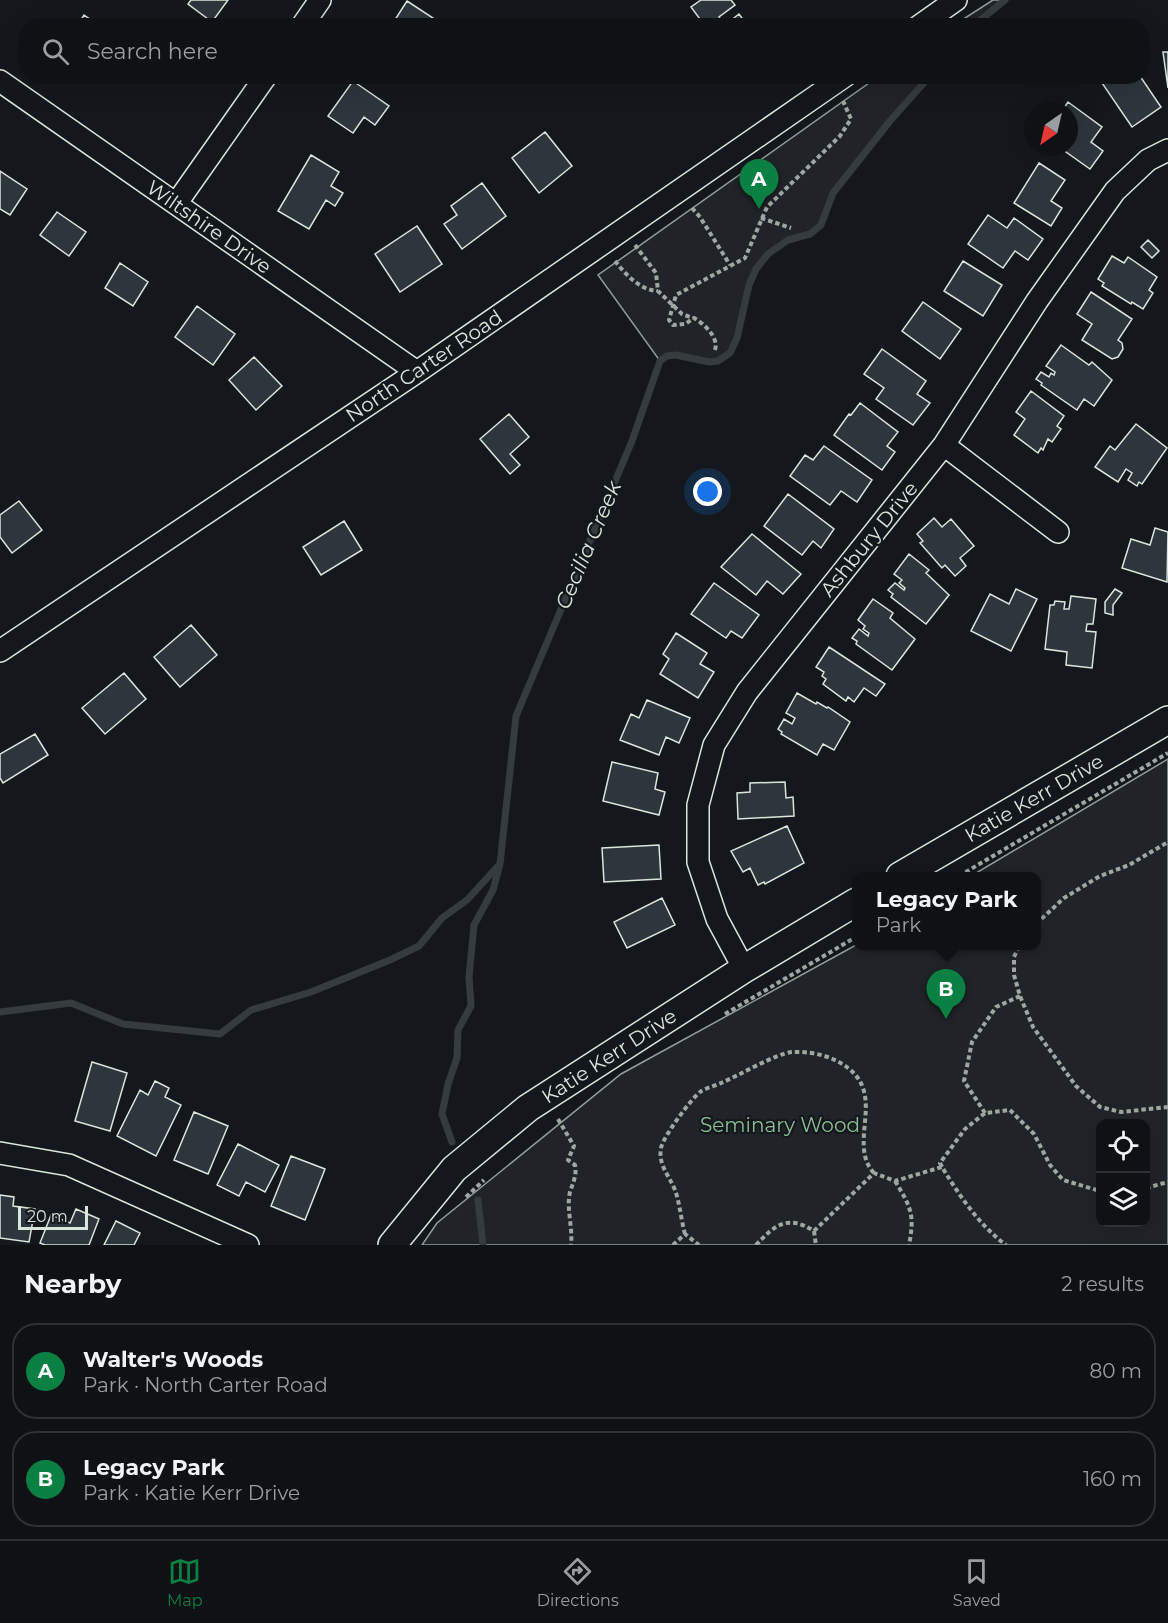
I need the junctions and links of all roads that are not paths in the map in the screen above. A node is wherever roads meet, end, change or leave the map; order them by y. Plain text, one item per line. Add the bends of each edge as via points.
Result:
1 (320, 0) edge
2 (956, 0) edge
3 (308, 18) edge
4 (930, 18) edge
5 (0, 81) edge
6 (260, 84) edge
7 (835, 84) edge
8 (1168, 150) edge
9 (176, 204) junction
10 (417, 372) junction
11 (944, 445) junction
12 (1058, 532) dead end
13 (0, 651) edge
14 (1168, 720) edge
15 (907, 872) edge
16 (852, 904) edge
17 (744, 969) junction
18 (0, 1153) edge
19 (248, 1245) edge
20 (392, 1245) edge

1 - 3 street
2 - 4 street
5 - 9 street, Wiltshire Drive
6 - 9 street
7 - 10 street, North Carter Road
8 - 11 street, Ashbury Drive via 1148,160 1115,191 1037,301
9 - 10 street, Wiltshire Drive
10 - 13 street, North Carter Road
11 - 12 street
11 - 17 street, Ashbury Drive via 747,692 714,745 698,805 698,862 717,919
14 - 15 street, Katie Kerr Drive
16 - 17 street, Katie Kerr Drive
17 - 20 street, Katie Kerr Drive via 528,1108 454,1169
18 - 19 street via 69,1165

